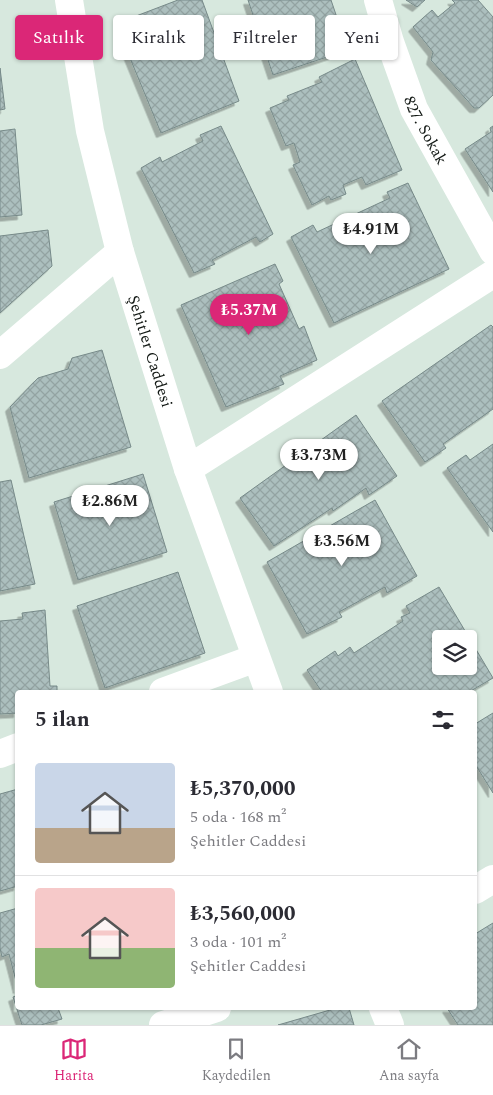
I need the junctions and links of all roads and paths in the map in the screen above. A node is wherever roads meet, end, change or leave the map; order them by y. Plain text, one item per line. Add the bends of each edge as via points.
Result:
1 (69, 0) edge
2 (378, 0) edge
3 (120, 252) junction
4 (493, 252) edge
5 (493, 274) edge
6 (0, 355) edge
7 (188, 469) junction
8 (256, 658) junction
9 (168, 690) edge
10 (268, 690) edge
11 (15, 748) edge
12 (0, 754) edge
13 (493, 879) edge
14 (477, 889) edge
15 (212, 1010) edge
16 (385, 1010) edge
17 (163, 1025) edge
18 (390, 1025) edge

1 - 3 street, Şehitler Caddesi via 90,131
2 - 4 street, 827. Sokak via 414,109
3 - 6 street
3 - 7 street, Şehitler Caddesi
5 - 7 street
7 - 8 street, Şehitler Caddesi
8 - 9 street
8 - 10 street, Şehitler Caddesi
11 - 12 street
13 - 14 street
15 - 17 street
16 - 18 street

